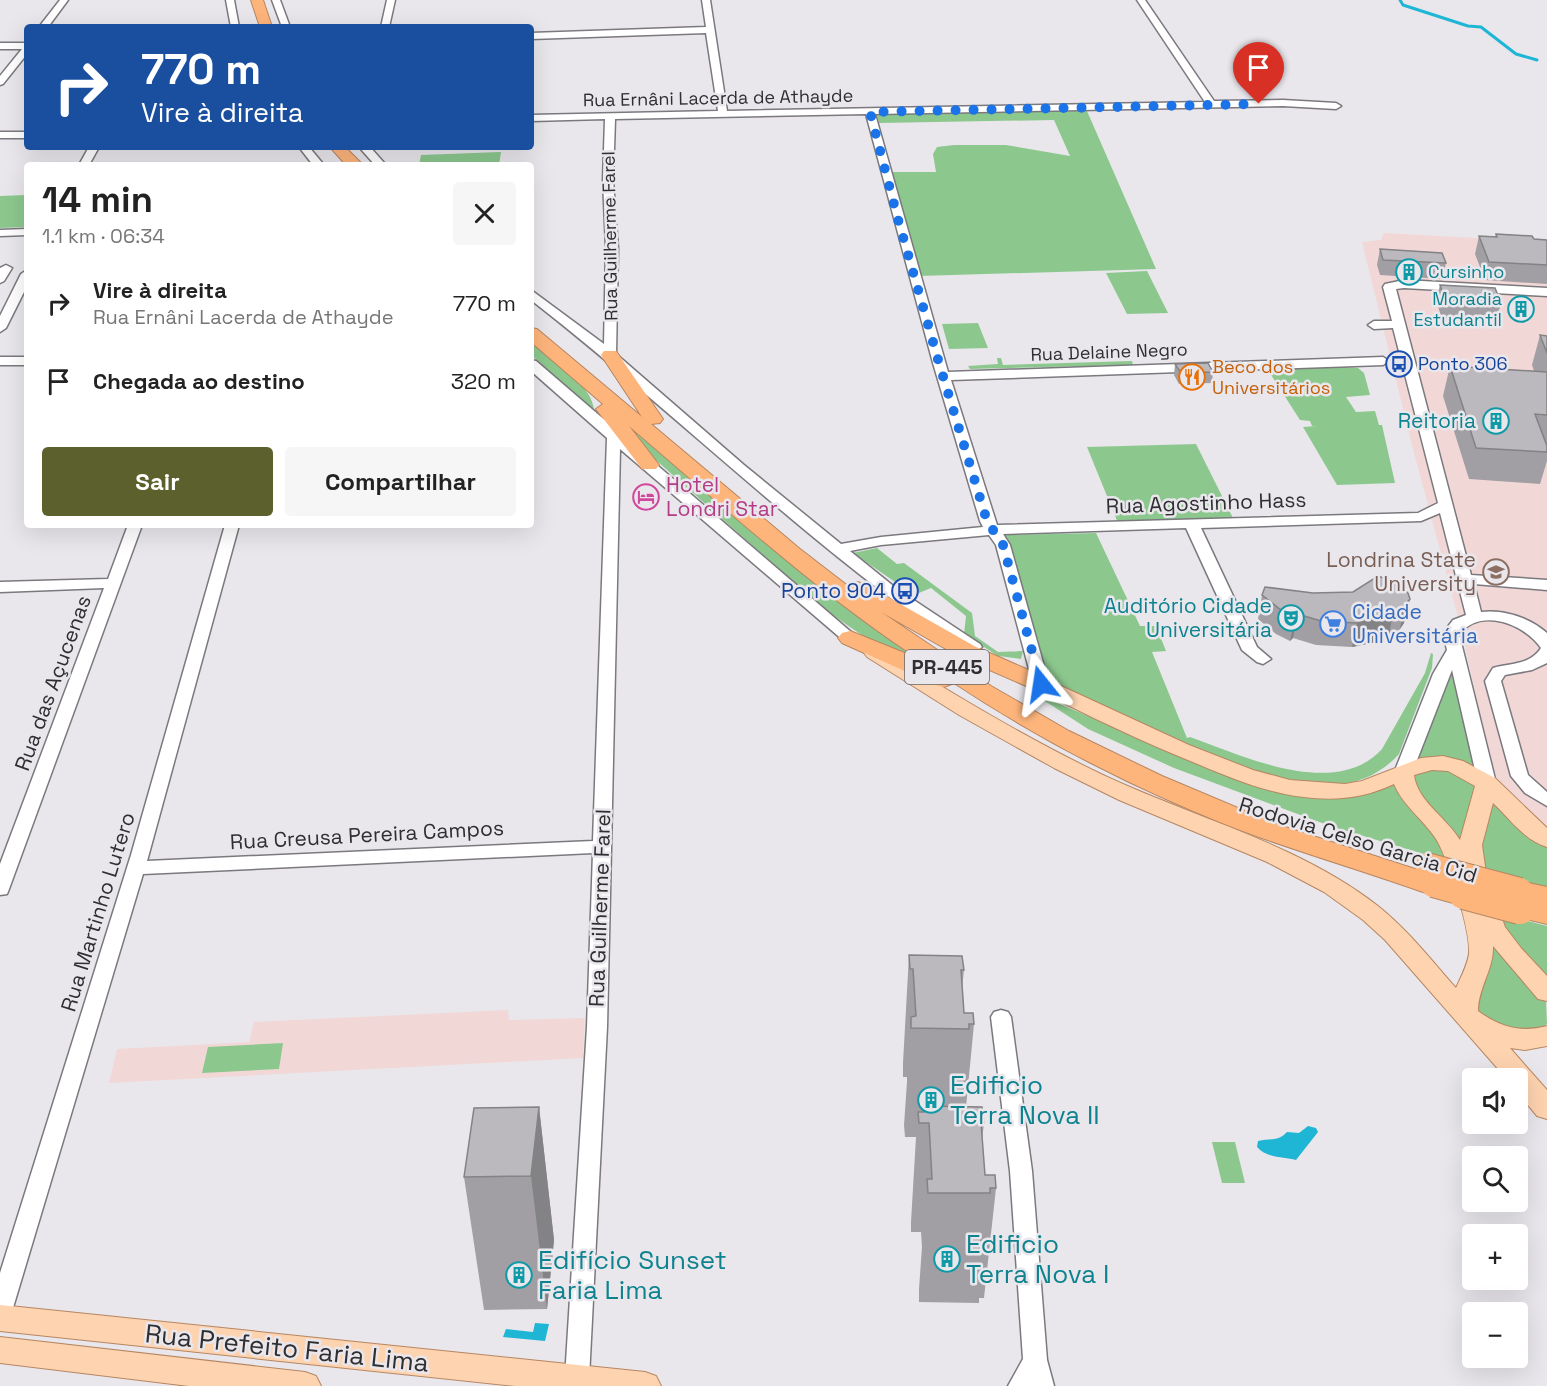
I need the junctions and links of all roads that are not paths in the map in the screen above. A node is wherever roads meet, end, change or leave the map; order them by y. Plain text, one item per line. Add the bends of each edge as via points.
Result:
1 (64, 0) edge
2 (230, 0) edge
3 (245, 0) edge
4 (276, 0) edge
5 (391, 0) edge
6 (706, 0) edge
7 (1141, 0) edge
8 (259, 2) edge
9 (45, 24) edge
10 (244, 24) edge
11 (245, 24) edge
12 (265, 24) edge
13 (285, 24) edge
14 (386, 24) edge
15 (710, 30) junction
16 (534, 36) edge
17 (0, 46) edge
18 (24, 47) edge
19 (24, 51) edge
20 (0, 82) edge
21 (1212, 105) junction
22 (1336, 106) dead end
23 (870, 112) junction
24 (723, 114) junction
25 (610, 117) junction
26 (534, 118) edge
27 (24, 127) edge
28 (0, 128) edge
29 (0, 135) edge
30 (24, 135) edge
31 (306, 150) edge
32 (328, 150) edge
33 (340, 150) edge
34 (367, 150) edge
35 (316, 162) edge
36 (338, 162) edge
37 (352, 162) edge
38 (378, 162) edge
39 (24, 232) edge
40 (0, 233) edge
41 (24, 280) edge
42 (1547, 292) edge
43 (534, 296) edge
44 (534, 319) edge
45 (1397, 324) junction
46 (1374, 325) dead end
47 (0, 328) edge
48 (534, 336) edge
49 (610, 355) junction
50 (0, 361) edge
51 (24, 361) edge
52 (1383, 361) dead end
53 (534, 367) edge
54 (944, 376) junction
55 (586, 380) junction
56 (653, 419) junction
57 (613, 438) junction
58 (649, 465) junction
59 (1445, 505) junction
60 (1192, 525) junction
61 (134, 528) edge
62 (231, 528) edge
63 (993, 530) junction
64 (838, 549) junction
65 (1465, 579) junction
66 (114, 583) junction
67 (847, 583) junction
68 (1547, 585) edge
69 (0, 587) edge
70 (1475, 618) junction
71 (850, 638) junction
72 (1547, 646) edge
73 (1455, 650) junction
74 (1547, 651) edge
75 (1263, 659) dead end
76 (1041, 684) junction
77 (1060, 736) junction
78 (1403, 773) junction
79 (1487, 783) junction
80 (1547, 800) edge
81 (1547, 839) edge
82 (601, 848) junction
83 (7, 850) edge
84 (135, 868) junction
85 (1430, 875) junction
86 (0, 889) edge
87 (1547, 896) edge
88 (1520, 899) junction
89 (1547, 914) edge
90 (1547, 992) edge
91 (1465, 1015) junction
92 (1001, 1017) dead end
93 (1547, 1036) edge
94 (1547, 1109) edge
95 (0, 1311) edge
96 (0, 1318) edge
97 (0, 1350) edge
98 (1035, 1360) junction
99 (577, 1378) junction
100 (305, 1386) edge
101 (645, 1386) edge
102 (1020, 1386) edge
103 (1042, 1386) edge

1 - 9 street
2 - 10 street
3 - 11 highway
4 - 13 street
5 - 14 street
6 - 15 street
7 - 21 street
8 - 12 highway
15 - 16 street
15 - 24 street
17 - 18 street
19 - 20 street
21 - 22 street, Rua Ernâni Lacerda de Athayde
21 - 23 street, Rua Ernâni Lacerda de Athayde
23 - 24 street, Rua Ernâni Lacerda de Athayde
23 - 54 street
24 - 25 street, Rua Ernâni Lacerda de Athayde
25 - 26 street, Rua Ernâni Lacerda de Athayde
25 - 49 street, Rua Guilherme Farel
27 - 28 street
29 - 30 street
31 - 35 street
32 - 36 highway
33 - 37 highway
34 - 38 street
39 - 40 street
41 - 47 street
42 - 45 street via 1397,284 1389,287
43 - 49 street, Rodovia Celso Garcia Cid / PR-445
44 - 56 highway, Rodovia Celso Garcia Cid / PR-445
45 - 46 street
45 - 59 street
48 - 55 highway, Rodovia Celso Garcia Cid / PR-445
49 - 56 highway
49 - 64 street, Rodovia Celso Garcia Cid / PR-445
50 - 51 street
52 - 54 street, Rua Delaine Negro
53 - 57 street, Rodovia Celso Garcia Cid / PR-445
54 - 63 street
55 - 58 highway
55 - 77 highway, Rodovia Celso Garcia Cid / PR-445 via 792,554 890,630
56 - 67 highway, Rodovia Celso Garcia Cid / PR-445
57 - 58 street, Rodovia Celso Garcia Cid / PR-445
57 - 82 street, Rua Guilherme Farel
58 - 71 street, Rodovia Celso Garcia Cid / PR-445
59 - 60 street, Rua Agostinho Hass via 1421,517
59 - 65 street
60 - 63 street, Rua Agostinho Hass
60 - 75 street via 1250,650
61 - 66 street, Rua das Açucenas
62 - 84 street, Rua Martinho Lutero
63 - 64 street, Rua Agostinho Hass
63 - 76 street via 1003,545
64 - 76 street, Rodovia Celso Garcia Cid / PR-445 via 950,632
65 - 68 street
65 - 70 street
66 - 69 street
66 - 83 street, Rua das Açucenas
67 - 76 highway via 968,652
67 - 85 highway, Rodovia Celso Garcia Cid / PR-445 via 1014,697 1098,740 1236,804
70 - 72 street via 1499,616 1523,622 1541,635
70 - 73 street via 1461,622 1451,633
71 - 77 highway
71 - 91 main road, Rodovia Celso Garcia Cid / PR-445 via 949,701 1064,766 1268,851 1324,881 1385,926
73 - 78 street via 1441,674
73 - 79 street
74 - 80 street via 1538,662 1499,670 1493,681 1520,776
76 - 78 main road, Rodovia Celso Garcia Cid / PR-445 via 1160,741 1276,785 1341,791 1369,786
77 - 85 highway, Rodovia Celso Garcia Cid / PR-445 via 1153,782 1267,830
78 - 79 main road, Rodovia Celso Garcia Cid via 1417,764 1441,763 1466,770
78 - 91 main road via 1408,793 1437,822 1450,843 1480,937 1480,955 1465,999
79 - 81 main road, Rodovia Celso Garcia Cid via 1524,822
79 - 90 main road via 1470,845 1474,873 1494,929
82 - 84 street, Rua Creusa Pereira Campos
82 - 99 street, Rua Guilherme Farel via 597,1027
83 - 86 street, Rua das Açucenas
84 - 95 street, Rua Martinho Lutero
85 - 88 highway, Rodovia Celso Garcia Cid, bridge
87 - 88 highway, Rodovia Celso Garcia Cid
88 - 89 highway, Rodovia Celso Garcia Cid
91 - 93 main road via 1505,1037 1529,1040
91 - 94 main road
92 - 98 street via 1020,1171
96 - 99 main road, Rua Prefeito Faria Lima
97 - 100 main road, Rua Prefeito Faria Lima
98 - 102 street
98 - 103 street
99 - 101 main road, Rua Prefeito Faria Lima

